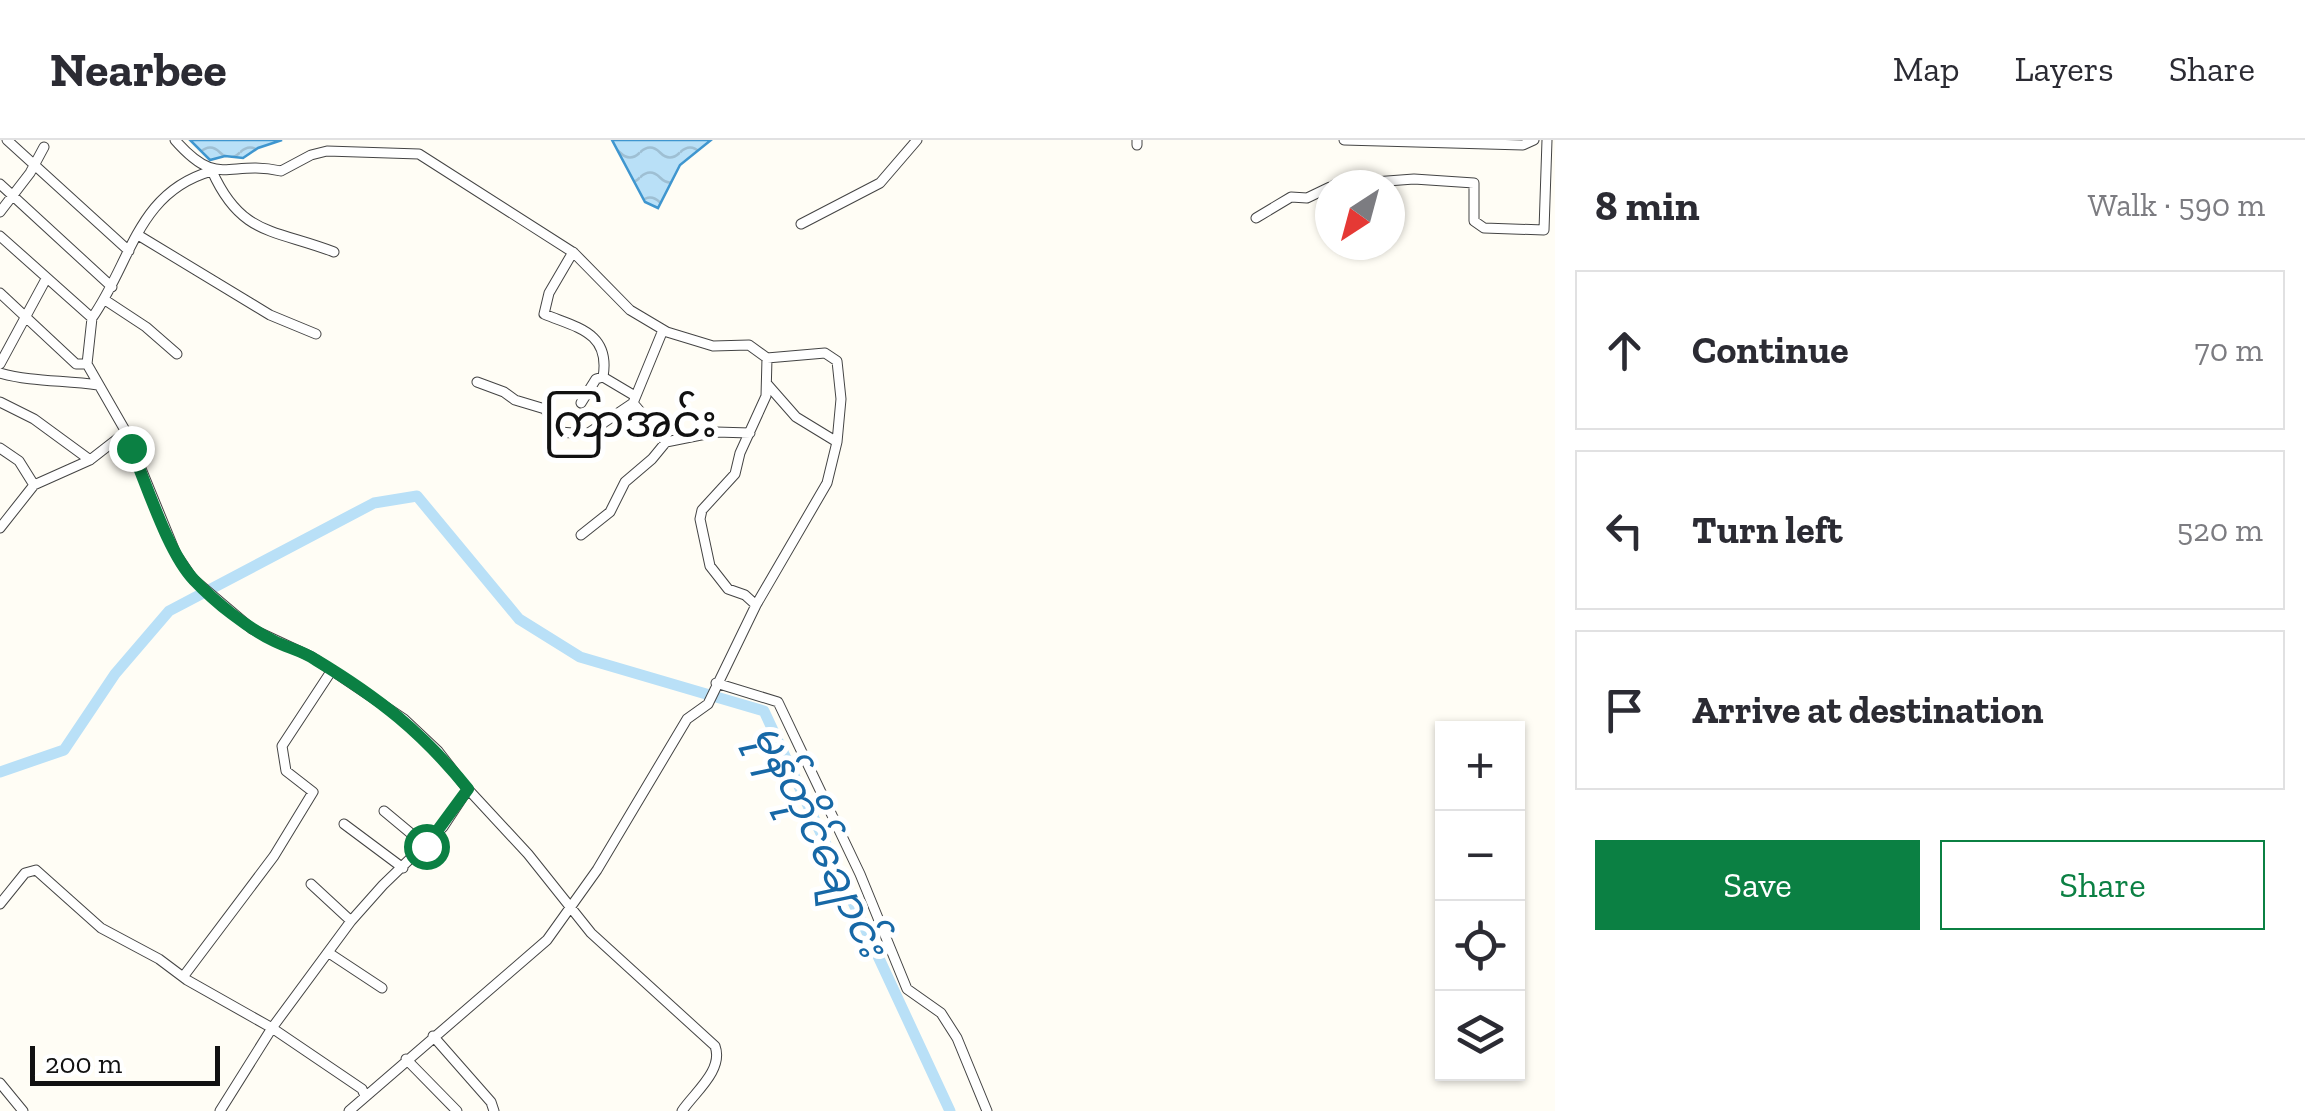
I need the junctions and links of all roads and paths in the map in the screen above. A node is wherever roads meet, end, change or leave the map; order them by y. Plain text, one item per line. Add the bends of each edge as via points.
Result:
1 (7, 140) edge
2 (175, 140) edge
3 (917, 140) edge
4 (1344, 140) edge
5 (1534, 140) edge
6 (1547, 140) edge
7 (1430, 141) edge
8 (44, 146) dead end
9 (191, 159) junction
10 (34, 164) junction
11 (212, 171) junction
12 (1551, 173) edge
13 (188, 178) junction
14 (1405, 180) edge
15 (0, 184) edge
16 (1315, 194) edge
17 (12, 195) junction
18 (0, 212) edge
19 (1256, 218) dead end
20 (801, 224) dead end
21 (138, 234) junction
22 (0, 236) edge
23 (130, 251) junction
24 (334, 252) dead end
25 (573, 252) junction
26 (46, 279) junction
27 (112, 287) junction
28 (0, 293) edge
29 (104, 300) junction
30 (24, 315) junction
31 (92, 318) junction
32 (664, 330) junction
33 (316, 334) dead end
34 (4, 341) edge
35 (176, 354) dead end
36 (767, 358) junction
37 (0, 364) edge
38 (87, 364) junction
39 (0, 372) edge
40 (603, 377) junction
41 (477, 382) dead end
42 (767, 384) junction
43 (98, 385) junction
44 (634, 399) junction
45 (0, 402) edge
46 (582, 403) dead end
47 (126, 432) junction
48 (750, 432) junction
49 (666, 442) junction
50 (837, 442) junction
51 (0, 448) edge
52 (90, 460) junction
53 (34, 486) junction
54 (0, 528) edge
55 (582, 535) dead end
56 (756, 606) junction
57 (332, 670) junction
58 (714, 686) junction
59 (468, 789) junction
60 (384, 811) dead end
61 (344, 824) dead end
62 (426, 846) junction
63 (402, 868) junction
64 (312, 884) dead end
65 (0, 904) edge
66 (570, 908) junction
67 (351, 921) junction
68 (329, 953) junction
69 (183, 977) junction
70 (382, 988) dead end
71 (272, 1028) junction
72 (433, 1036) junction
73 (406, 1059) junction
74 (0, 1083) edge
75 (365, 1096) junction
76 (23, 1111) edge
77 (220, 1111) edge
78 (349, 1111) edge
79 (457, 1111) edge
80 (494, 1111) edge
81 (682, 1111) edge
82 (987, 1111) edge

1 - 10 street
2 - 9 street
3 - 20 street via 880,183
4 - 7 street
5 - 7 street
6 - 12 street
8 - 10 street
9 - 11 street
9 - 13 street
10 - 17 street
10 - 23 street
11 - 13 street
11 - 24 street via 245,220
11 - 25 street via 281,171 327,151 419,154
12 - 14 street via 1544,230 1484,228 1474,221 1474,182
13 - 21 street via 157,202
15 - 17 street
16 - 19 street via 1291,197
17 - 18 street
17 - 27 street
21 - 23 street
21 - 33 street via 270,315
22 - 26 street
23 - 27 street
25 - 32 street via 630,310
25 - 40 street via 544,314 588,333 602,353
26 - 30 street
26 - 31 street
27 - 29 street
28 - 30 street
29 - 31 street
29 - 35 street
30 - 34 street
30 - 38 street via 76,364
31 - 38 street
32 - 36 street via 713,346 748,344
32 - 44 street
34 - 37 street
36 - 42 street
36 - 50 street via 825,353 838,362
38 - 43 street
39 - 43 street via 29,381
40 - 44 street
40 - 46 street
41 - 44 street via 545,409 559,432 587,434
42 - 48 street
42 - 50 street via 796,417
43 - 47 street
44 - 49 street
45 - 52 street
47 - 52 street
47 - 57 street via 176,554 193,579 252,629
48 - 49 street
48 - 56 street via 735,474 700,519 710,566 728,589
49 - 55 street via 625,482 610,512
50 - 56 street via 827,483
51 - 53 street via 19,461
52 - 53 street
53 - 54 street
56 - 58 street
57 - 59 street via 404,720
57 - 69 street via 282,746 286,771 313,792
58 - 66 street
58 - 82 street via 778,702 908,989 949,1026
59 - 62 street
59 - 66 street
60 - 62 street
61 - 63 street
62 - 63 street
63 - 67 street
64 - 67 street
65 - 69 street via 25,873 36,870 101,928
66 - 72 street via 546,940
66 - 81 street via 716,1046 718,1060
67 - 68 street
68 - 70 street
68 - 71 street
69 - 71 street
71 - 75 street
71 - 77 street
72 - 73 street
72 - 80 street
73 - 75 street
73 - 79 street
74 - 76 street
75 - 78 street

